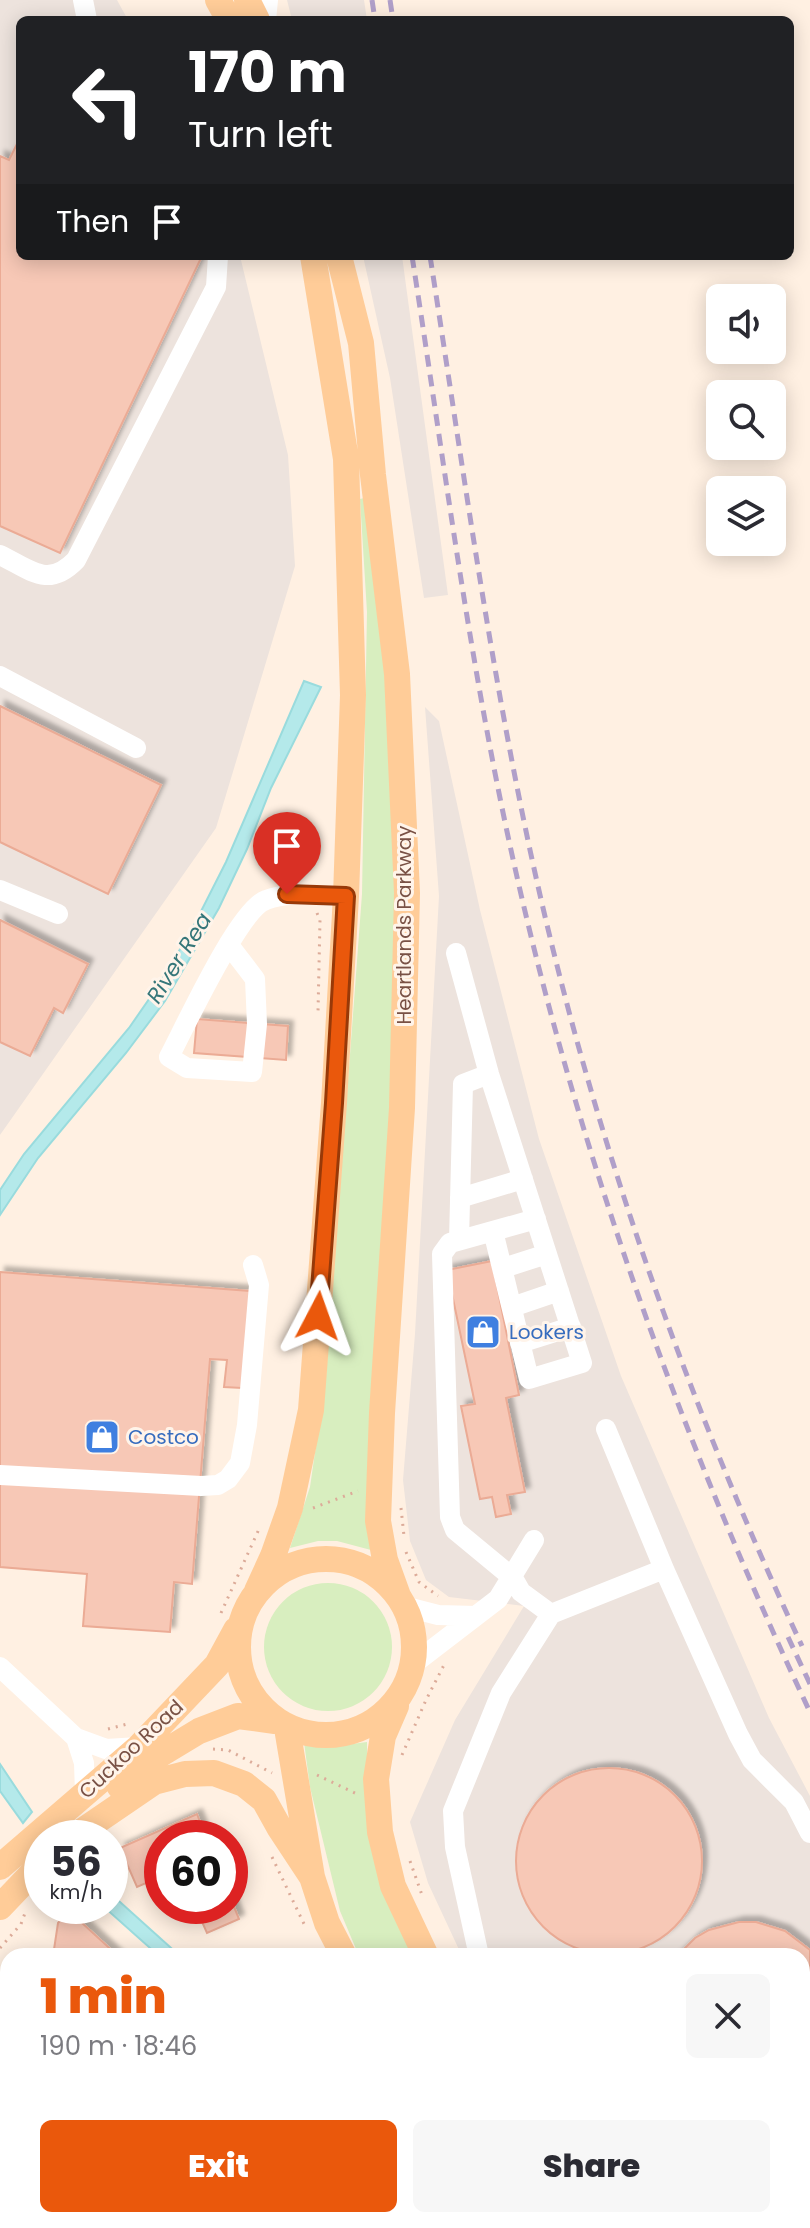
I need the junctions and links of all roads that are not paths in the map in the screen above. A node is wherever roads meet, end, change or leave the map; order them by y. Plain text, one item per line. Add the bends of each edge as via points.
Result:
1 (218, 260) edge
2 (314, 260) edge
3 (340, 260) edge
4 (0, 555) edge
5 (0, 676) edge
6 (136, 748) dead end
7 (0, 890) edge
8 (339, 896) junction
9 (58, 914) dead end
10 (229, 945) junction
11 (456, 953) dead end
12 (489, 1074) junction
13 (523, 1179) junction
14 (460, 1198) junction
15 (536, 1219) junction
16 (493, 1231) junction
17 (459, 1240) junction
18 (547, 1254) junction
19 (253, 1265) dead end
20 (503, 1268) junction
21 (559, 1291) junction
22 (512, 1307) junction
23 (571, 1327) junction
24 (520, 1343) junction
25 (606, 1429) dead end
26 (0, 1475) edge
27 (534, 1540) dead end
28 (664, 1569) junction
29 (513, 1578) junction
30 (257, 1591) junction
31 (400, 1601) junction
32 (232, 1614) junction
33 (551, 1614) junction
34 (476, 1616) junction
35 (0, 1667) edge
36 (409, 1675) junction
37 (281, 1724) junction
38 (76, 1738) junction
39 (139, 1747) junction
40 (85, 1793) junction
41 (87, 1820) edge
42 (97, 1820) edge
43 (810, 1833) edge
44 (0, 1867) edge
45 (312, 1877) junction
46 (24, 1880) edge
47 (0, 1907) edge
48 (340, 1948) edge
49 (422, 1948) edge
50 (477, 1948) edge

1 - 4 lane via 216,287 76,560 56,576
2 - 8 main road via 346,459 353,695
3 - 31 main road, Heartlands Parkway via 361,343 397,674 407,893 402,1108 378,1521
5 - 6 lane
7 - 9 lane
8 - 10 lane via 287,894 261,901
8 - 30 main road via 334,1103 311,1410 290,1508
10 - 10 lane via 169,1057 187,1068 252,1072 255,979
11 - 12 lane
12 - 13 lane
12 - 14 lane via 463,1084
13 - 14 lane
13 - 15 lane
14 - 17 lane
15 - 16 lane
15 - 18 lane
16 - 17 lane
16 - 20 lane
17 - 29 lane via 442,1254 450,1517 455,1530
18 - 20 lane
18 - 21 lane
19 - 26 lane via 259,1285 247,1425 240,1463 228,1479 201,1486
20 - 22 lane
21 - 22 lane
21 - 23 lane
22 - 24 lane
23 - 24 lane
23 - 24 lane via 582,1363 529,1379
25 - 28 lane
27 - 29 lane
28 - 33 lane
28 - 43 lane via 752,1760 794,1802
29 - 33 lane via 521,1592
29 - 34 lane
30 - 31 main road via 293,1565 329,1559 379,1576
30 - 32 main road
31 - 34 lane via 438,1615
31 - 36 main road via 413,1630
32 - 37 main road via 243,1681 258,1705
32 - 39 main road, Cuckoo Road via 217,1665
33 - 50 lane via 501,1693 453,1811 455,1847
34 - 36 lane
35 - 38 lane
36 - 37 main road via 388,1711 365,1727 335,1736
36 - 49 main road via 383,1736 376,1779 393,1886
37 - 41 main road, Cuckoo Road via 238,1716 199,1731 156,1757
37 - 45 main road
38 - 39 lane via 106,1749
38 - 40 lane
39 - 40 main road, Cuckoo Road
40 - 44 main road, Cuckoo Road
42 - 45 main road via 154,1782 214,1773 244,1784 264,1800
45 - 48 main road
46 - 47 main road

